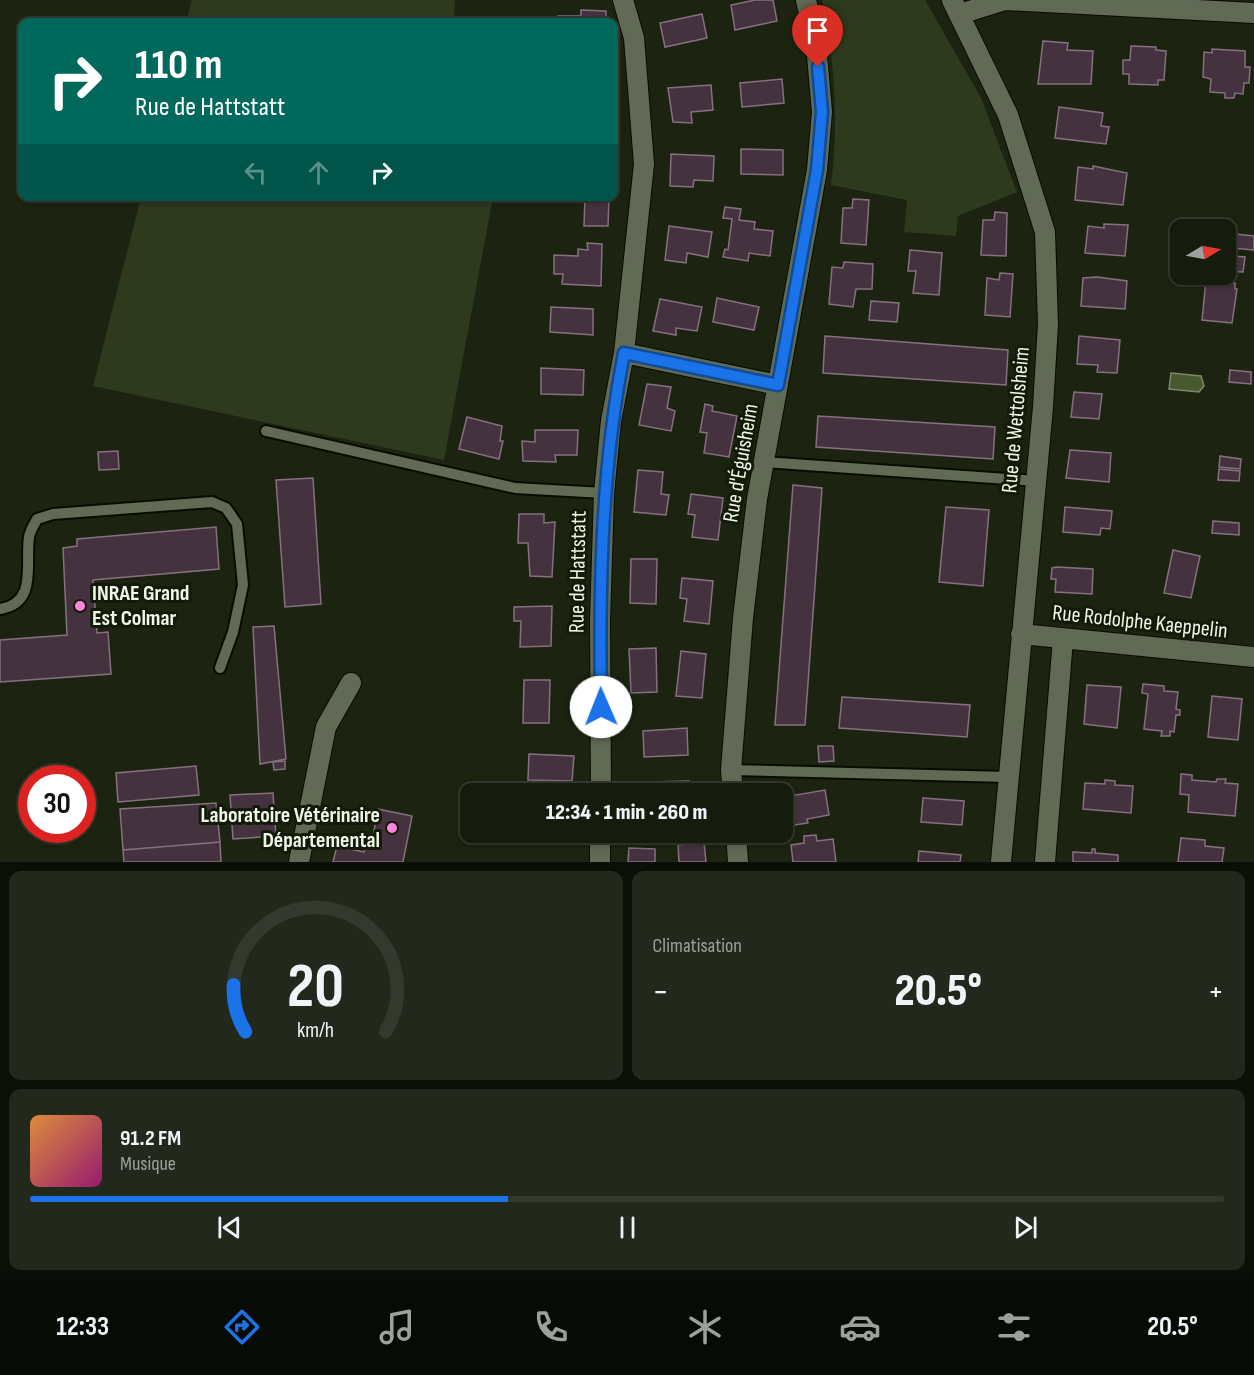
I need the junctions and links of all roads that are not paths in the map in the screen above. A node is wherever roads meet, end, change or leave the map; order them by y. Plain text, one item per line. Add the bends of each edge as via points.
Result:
1 (623, 0) edge
2 (806, 0) edge
3 (1107, 3) edge
4 (956, 7) edge
5 (1254, 13) edge
6 (624, 353) junction
7 (778, 385) junction
8 (266, 431) dead end
9 (764, 462) junction
10 (1036, 481) junction
11 (604, 493) junction
12 (0, 609) edge
13 (1021, 634) junction
14 (1063, 639) junction
15 (1254, 657) edge
16 (220, 668) dead end
17 (351, 683) dead end
18 (731, 770) junction
19 (1008, 777) junction
20 (602, 783) edge
21 (732, 783) edge
22 (600, 843) edge
23 (737, 843) edge
24 (299, 862) edge
25 (600, 862) edge
26 (738, 862) edge
27 (1001, 862) edge
28 (1045, 862) edge

1 - 6 street, Rue de Hattstatt via 634,38 644,164
2 - 7 street, Rue d'Éguisheim via 816,44 822,112 813,192
3 - 4 street via 1005,0
3 - 5 street
4 - 10 street, Rue de Wettolsheim via 1008,115 1045,232 1048,324
6 - 7 street
6 - 11 street, Rue de Hattstatt via 611,421
7 - 9 street, Rue d'Éguisheim
8 - 11 lane via 515,488
9 - 10 lane
9 - 18 street, Rue d'Éguisheim via 743,618
10 - 13 street, Rue de Wettolsheim
11 - 20 street, Rue de Hattstatt via 600,621
12 - 16 lane via 18,601 28,587 29,534 37,519 53,514 212,502 226,508 237,524 243,585 234,632
13 - 14 street, Rue Rodolphe Kaeppelin
13 - 19 street, Rue de Wettolsheim
14 - 15 street, Rue Rodolphe Kaeppelin
14 - 28 street
17 - 24 street via 326,727
18 - 19 lane
18 - 21 street, Rue d'Éguisheim
19 - 27 street, Rue de Wettolsheim
22 - 25 street
23 - 26 street

